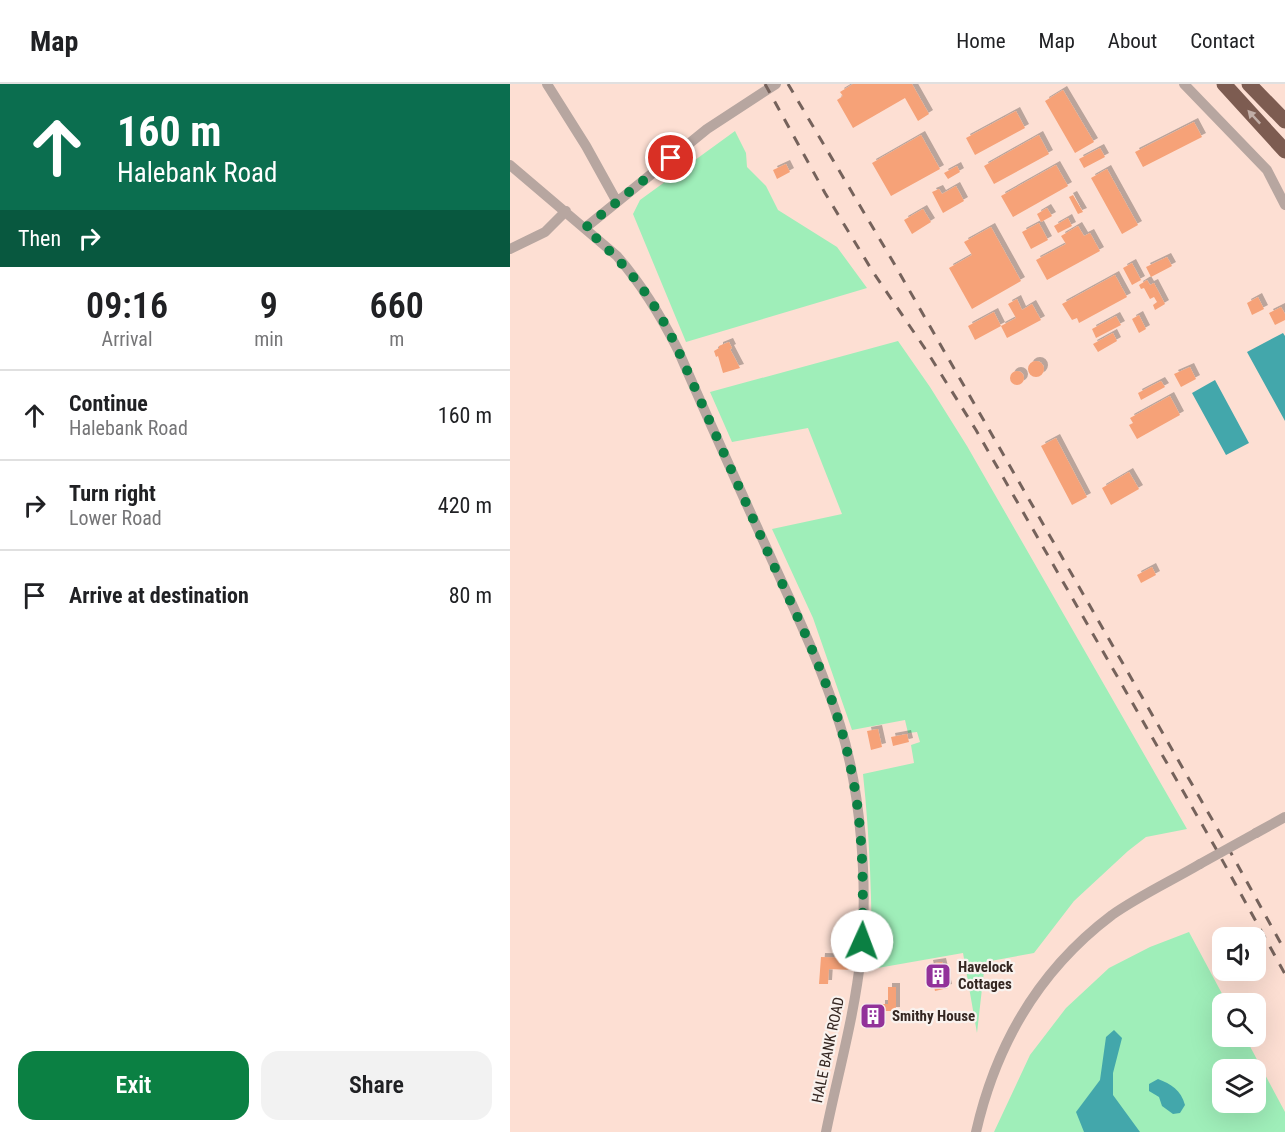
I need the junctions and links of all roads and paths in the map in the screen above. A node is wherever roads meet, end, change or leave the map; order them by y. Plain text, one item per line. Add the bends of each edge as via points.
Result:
1 (547, 84) edge
2 (776, 84) edge
3 (1184, 84) edge
4 (1224, 84) edge
5 (1250, 84) edge
6 (1284, 120) edge
7 (1285, 151) edge
8 (510, 165) edge
9 (617, 202) junction
10 (1285, 205) edge
11 (566, 211) junction
12 (585, 228) junction
13 (510, 249) edge
14 (1285, 818) edge
15 (826, 1132) edge
16 (976, 1132) edge

1 - 9 street
2 - 9 street via 707,129
3 - 10 street via 1267,170
7 -> 4 highway
5 - 6 highway
8 - 11 street, HALE BANK ROAD
9 - 12 street
11 - 12 street, HALE BANK ROAD
11 - 13 street via 545,232
12 - 15 street, HALE BANK ROAD via 617,256 662,319 805,634 840,724 858,812 862,928 855,991
14 - 16 street, bridge via 1115,914 1081,942 1046,980 1013,1028 986,1093

